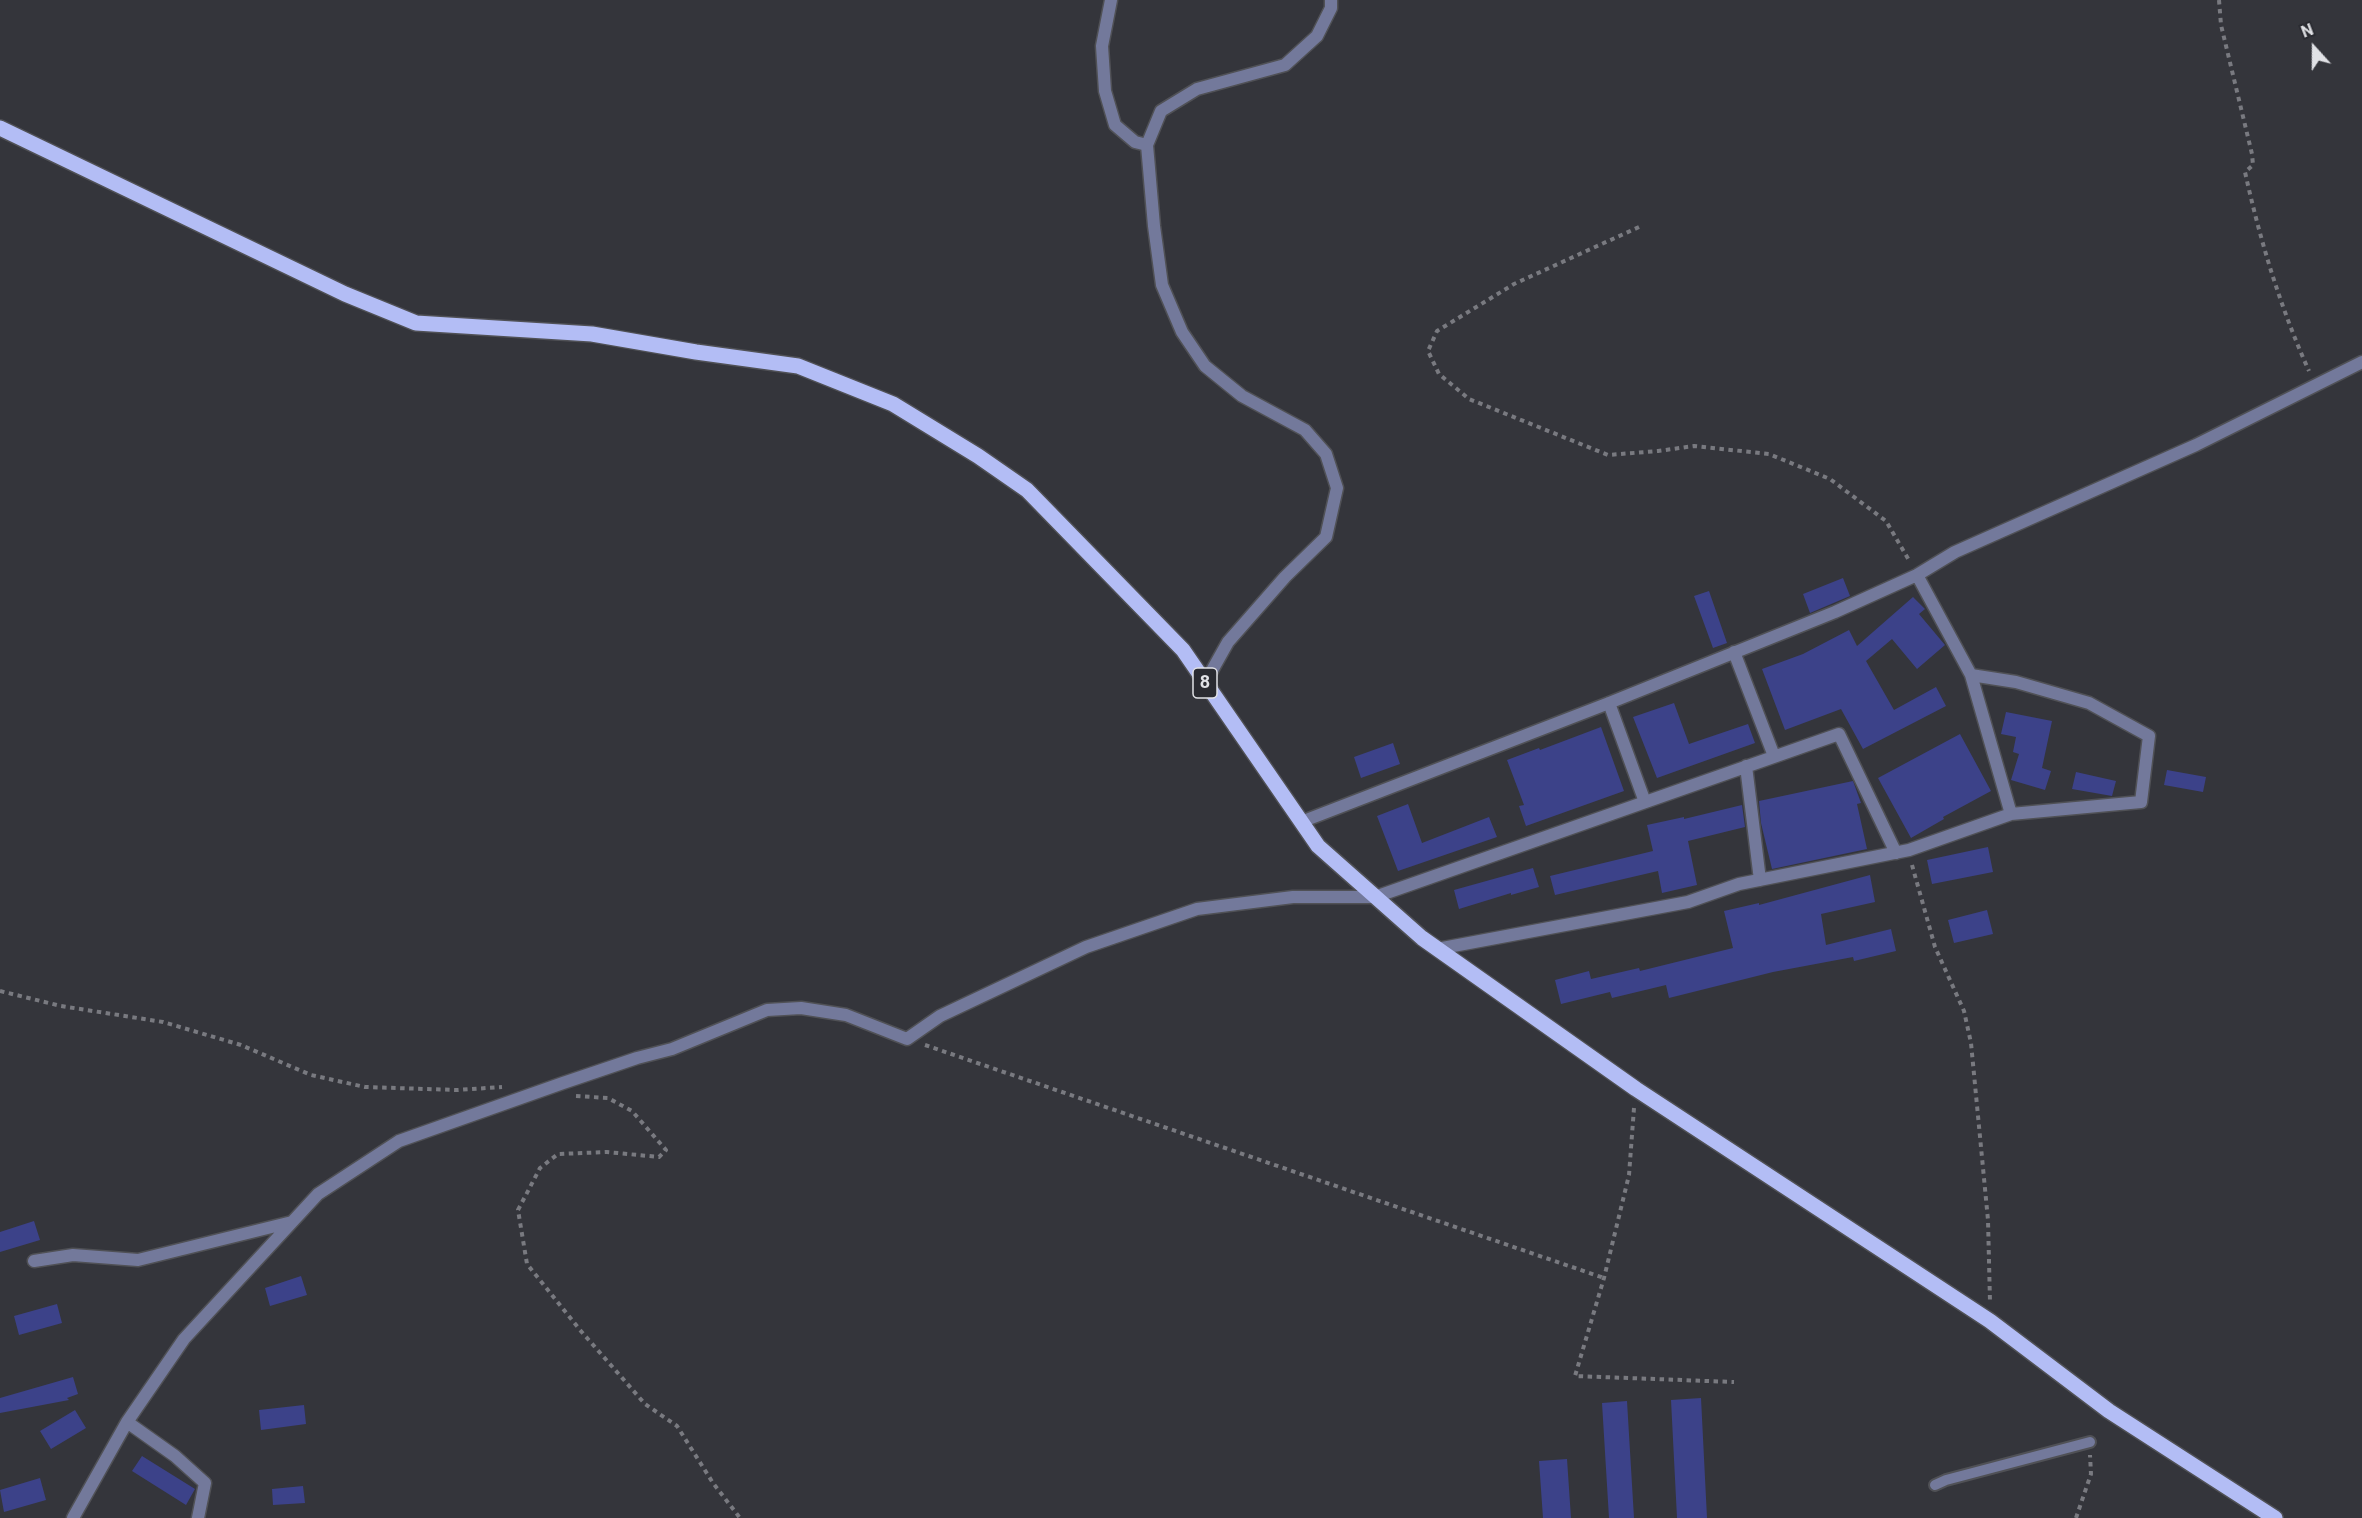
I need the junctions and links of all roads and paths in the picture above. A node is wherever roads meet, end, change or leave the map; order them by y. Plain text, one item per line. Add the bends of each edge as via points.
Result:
1 (1111, 0) edge
2 (1331, 0) edge
3 (2219, 0) edge
4 (0, 128) edge
5 (1147, 145) junction
6 (1639, 227) dead end
7 (2362, 362) edge
8 (2315, 386) junction
9 (1917, 575) junction
10 (1734, 652) junction
11 (1971, 675) junction
12 (1205, 683) junction
13 (1609, 703) junction
14 (1774, 756) junction
15 (1746, 766) junction
16 (1645, 802) junction
17 (2011, 814) junction
18 (1301, 822) junction
19 (1909, 850) junction
20 (1896, 853) junction
21 (1760, 880) junction
22 (1375, 897) junction
23 (1437, 949) junction
24 (0, 991) edge
25 (907, 1039) junction
26 (504, 1086) dead end
27 (1636, 1089) junction
28 (569, 1096) dead end
29 (293, 1222) junction
30 (34, 1261) dead end
31 (1604, 1278) junction
32 (1990, 1321) junction
33 (1734, 1382) dead end
34 (127, 1422) junction
35 (2090, 1442) joint
36 (1935, 1485) dead end
37 (73, 1518) edge
38 (198, 1518) edge
39 (740, 1518) edge
40 (2076, 1518) edge
41 (2275, 1518) edge

1 - 5 street via 1102,46 1104,91 1115,125 1135,142
2 - 5 street via 1317,36 1285,65 1197,89 1161,111
3 - 8 path via 2221,25 2252,154 2253,165 2245,172 2258,231 2291,332
4 - 12 main road, 8 via 345,294 416,323 592,334 798,366 892,404 1027,490 1183,650
5 - 12 street via 1162,285 1182,332 1204,366 1242,396 1305,430 1326,454 1337,488 1326,537 1228,642
6 - 9 path via 1514,284 1437,331 1428,351 1439,374 1469,399 1608,455 1694,446 1769,454 1830,479 1886,520
7 - 8 street
8 - 9 street via 1955,552
9 - 10 street
9 - 11 street
10 - 13 street
10 - 14 street
11 - 17 street
11 - 17 street via 2016,682 2090,703 2149,736 2141,802
12 - 18 main road, 8
13 - 16 street
13 - 18 street
14 - 15 street
14 - 20 street via 1839,734
15 - 16 street
15 - 21 street
16 - 22 street
17 - 19 street
18 - 22 main road, 8 via 1318,846
19 - 20 street
19 - 32 path via 1935,947 1964,1011 1971,1043 1988,1220
20 - 21 street
21 - 23 street via 1688,902
22 - 23 main road, 8
22 - 25 street via 1293,897 1197,909 1086,947 940,1016
23 - 27 main road, 8
24 - 26 path via 61,1006 163,1022 241,1045 311,1075 364,1087 456,1090
25 - 29 street via 846,1015 801,1008 767,1010 672,1049 573,1079 399,1141 318,1194
25 - 31 path
27 - 31 path via 1629,1175
27 - 32 main road, 8
28 - 39 path via 608,1098 632,1111 666,1150 659,1157 607,1152 558,1154 540,1168 518,1210 527,1264 645,1404 677,1426
29 - 30 street via 138,1260 73,1255
29 - 34 street via 184,1339
31 - 33 path via 1575,1376
32 - 41 main road, 8 via 2109,1412
34 - 37 street
34 - 38 street via 175,1456 205,1484
35 - 36 lane
35 - 40 path via 2091,1474

